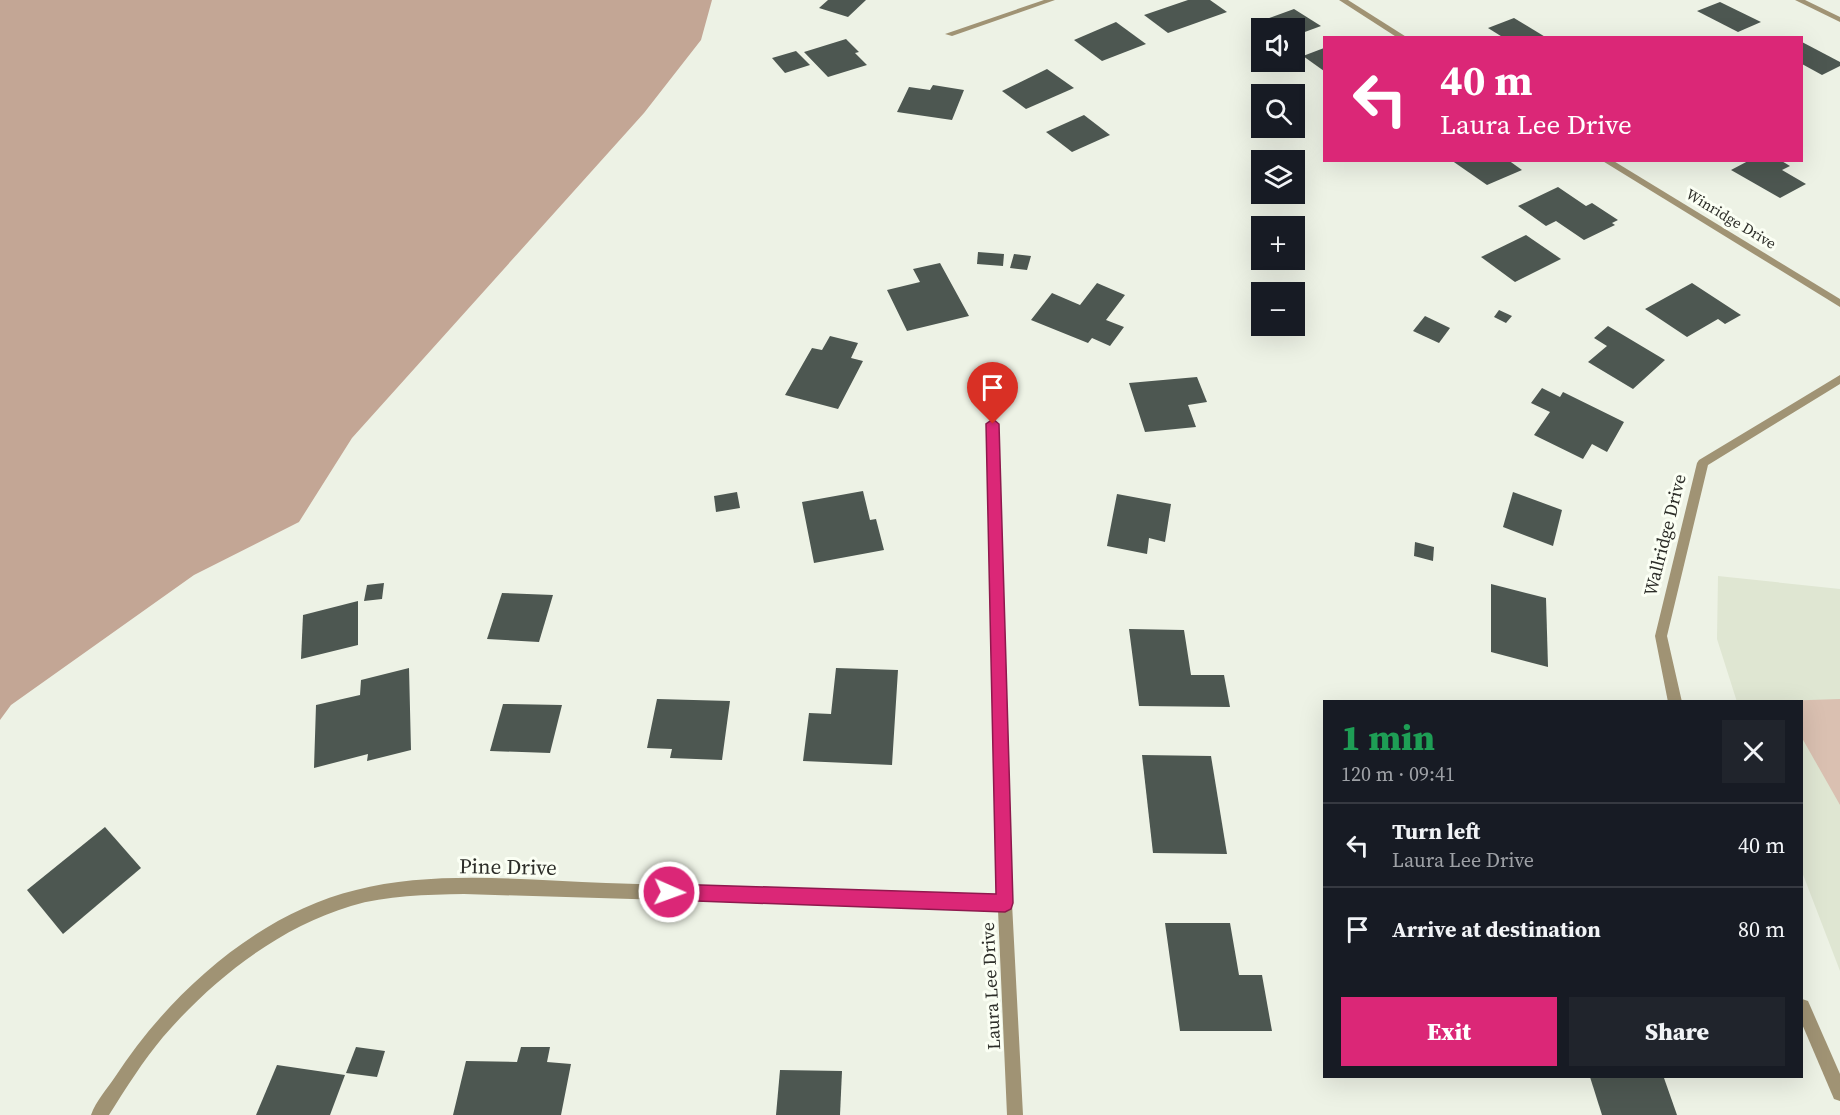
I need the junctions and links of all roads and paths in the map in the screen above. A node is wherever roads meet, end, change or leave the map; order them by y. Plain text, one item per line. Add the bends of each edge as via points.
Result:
1 (1051, 0) edge
2 (1343, 0) edge
3 (1799, 0) edge
4 (1840, 20) edge
5 (949, 34) dead end
6 (1401, 36) edge
7 (1608, 162) edge
8 (1840, 304) edge
9 (1840, 379) edge
10 (993, 424) dead end
11 (1675, 700) edge
12 (1005, 903) junction
13 (1803, 1009) edge
14 (1840, 1093) edge
15 (99, 1115) edge
16 (1015, 1115) edge

1 - 5 street
2 - 6 street
3 - 4 street
7 - 8 street, Winridge Drive
9 - 11 street, Wallridge Drive via 1703,463 1661,636
10 - 12 street, Laura Lee Drive
12 - 15 street, Pine Drive via 501,886 422,888 353,898 298,918 242,952 175,1014 138,1057
12 - 16 street, Laura Lee Drive
13 - 14 street

